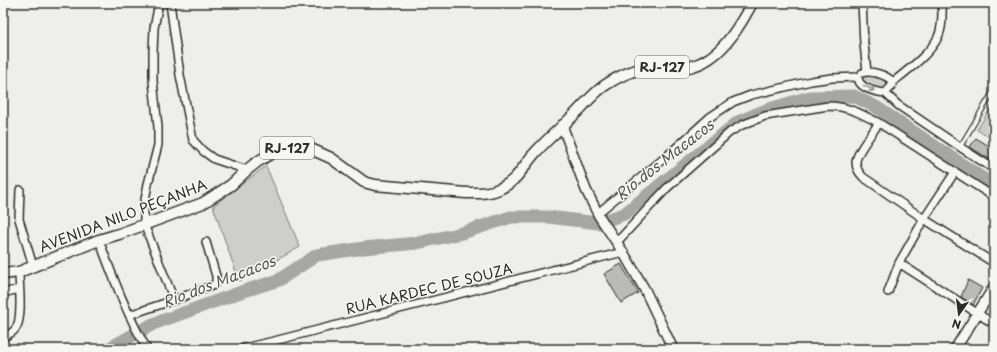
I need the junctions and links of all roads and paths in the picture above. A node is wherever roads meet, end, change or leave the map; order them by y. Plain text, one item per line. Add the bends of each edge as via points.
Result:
1 (159, 3) edge
2 (170, 3) edge
3 (752, 3) edge
4 (862, 3) edge
5 (942, 3) edge
6 (867, 72) junction
7 (858, 77) junction
8 (893, 82) junction
9 (994, 90) edge
10 (885, 93) junction
11 (879, 123) junction
12 (562, 125) junction
13 (960, 147) junction
14 (994, 169) edge
15 (247, 170) junction
16 (955, 172) junction
17 (20, 190) dead end
18 (994, 197) edge
19 (598, 214) junction
20 (924, 219) junction
21 (144, 224) junction
22 (99, 240) junction
23 (206, 242) dead end
24 (617, 242) junction
25 (623, 252) junction
26 (899, 263) junction
27 (994, 263) edge
28 (33, 266) junction
29 (19, 272) junction
30 (3, 274) edge
31 (994, 287) edge
32 (20, 290) junction
33 (888, 292) dead end
34 (3, 293) edge
35 (174, 300) junction
36 (978, 314) junction
37 (129, 315) junction
38 (994, 324) edge
39 (3, 337) edge
40 (274, 341) junction
41 (147, 349) edge
42 (240, 349) edge
43 (276, 349) edge
44 (673, 349) edge
45 (955, 349) edge

1 - 21 street via 153,52 158,145 144,205
2 - 15 street via 180,75 193,140 214,159
3 - 12 main road, AVENIDA NILO PEÇANHA / RJ-127 via 736,32 710,58 683,68 640,68 620,76 603,87
4 - 6 street
5 - 8 street via 940,30 934,44 909,70
6 - 7 street
6 - 8 street via 884,76
7 -> 10 street via 865,87
7 - 19 street via 811,81 751,95 733,102 710,117
8 - 10 street
9 - 13 lane
10 - 13 street via 898,105
11 - 16 street
11 - 20 street via 858,154 856,163 859,172 862,177
11 - 24 street via 846,108 828,106 765,116 742,125 730,132 667,188
12 - 15 main road, AVENIDA NILO PEÇANHA / RJ-127 via 534,154 514,180 502,188 487,192 466,193 375,185 364,182 331,158 313,150 297,147 279,149
12 - 19 street via 586,190
13 - 14 street
15 - 21 main road, AVENIDA NILO PEÇANHA / RJ-127 via 231,185 203,203
16 - 18 street
16 - 20 street
17 - 28 street via 19,219
19 - 24 street
20 - 26 street
20 - 27 street
21 - 22 main road, AVENIDA NILO PEÇANHA / RJ-127
21 - 35 street
22 - 28 main road, AVENIDA NILO PEÇANHA / RJ-127
22 - 37 street
23 - 35 street via 216,282
24 - 25 street
25 - 40 street, RUA KARDEC DE SOUZA
25 - 44 street via 645,290
26 - 33 street
26 - 36 street
28 - 29 main road, AVENIDA NILO PEÇANHA / RJ-127
29 - 30 main road, AVENIDA NILO PEÇANHA / RJ-127
29 - 32 street
31 - 36 street
32 - 34 street
32 - 39 street via 20,319 17,328
35 - 37 street
36 - 38 street
36 - 45 street
37 - 41 street
40 - 42 street, RUA KARDEC DE SOUZA
40 - 43 street

